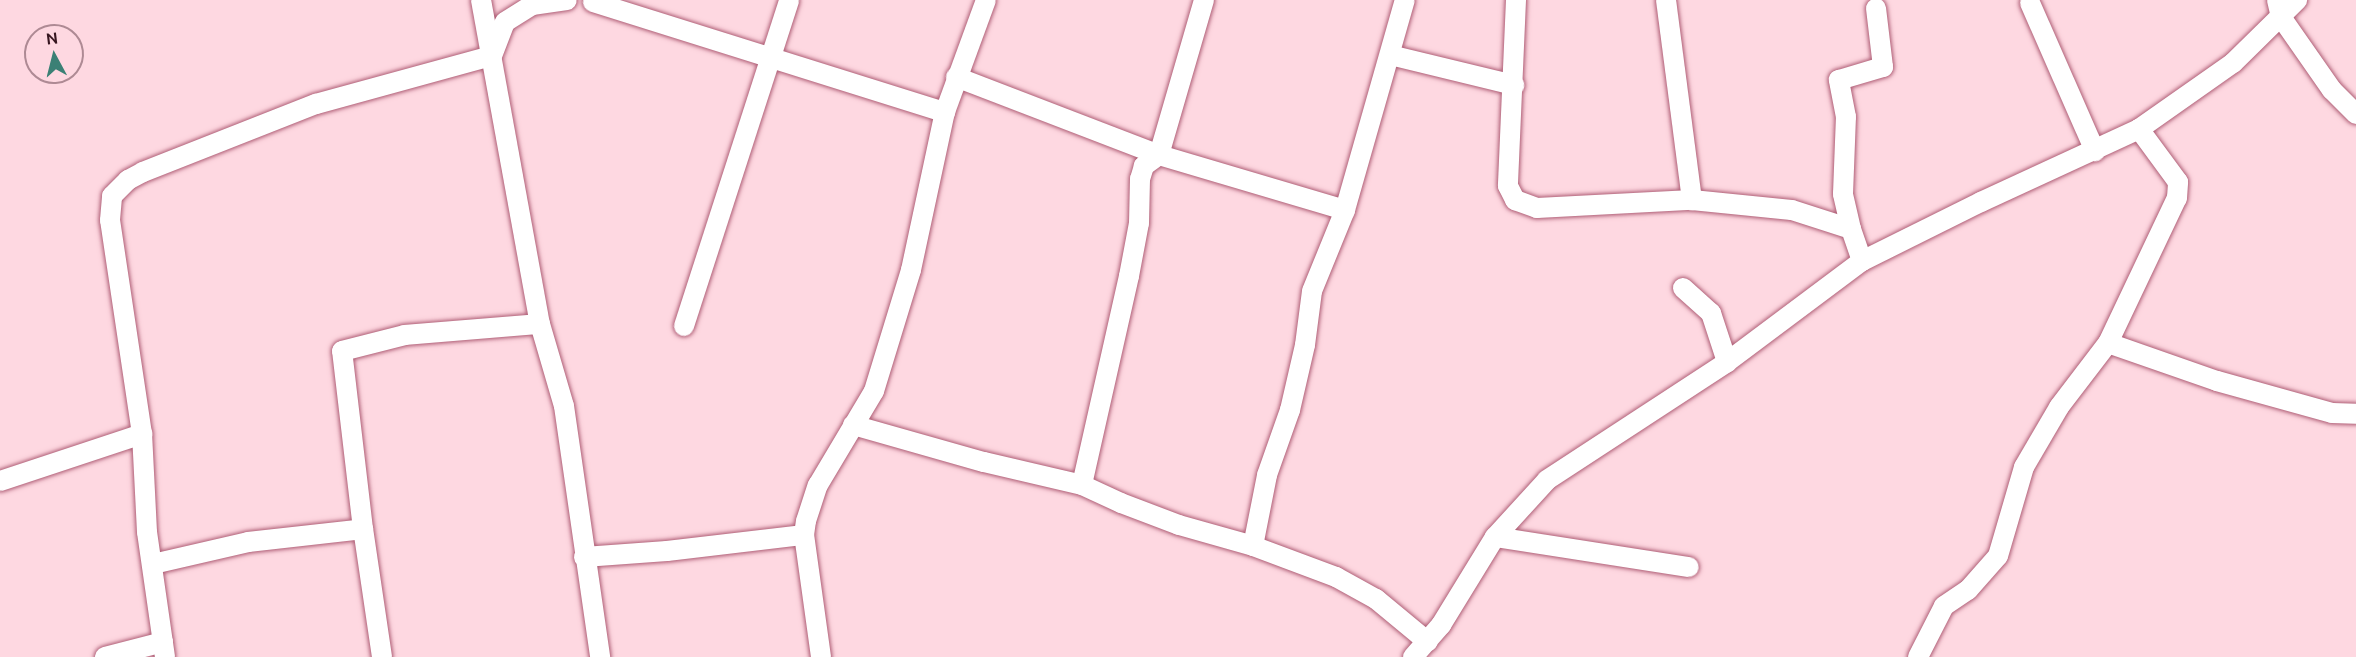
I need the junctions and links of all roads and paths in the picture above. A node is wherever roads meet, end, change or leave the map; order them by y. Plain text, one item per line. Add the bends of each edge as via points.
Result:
1 (481, 0) edge
2 (567, 0) edge
3 (789, 0) edge
4 (986, 0) edge
5 (1204, 0) edge
6 (1405, 0) edge
7 (1516, 0) edge
8 (1666, 0) edge
9 (2297, 0) edge
10 (587, 1) edge
11 (2030, 3) dead end
12 (1876, 8) dead end
13 (2279, 8) edge
14 (1390, 55) junction
15 (492, 56) junction
16 (771, 59) junction
17 (956, 76) junction
18 (1514, 85) junction
19 (945, 112) junction
20 (2356, 114) edge
21 (2139, 129) junction
22 (2095, 151) junction
23 (1160, 155) junction
24 (1692, 200) junction
25 (1345, 210) junction
26 (1851, 229) junction
27 (1862, 261) junction
28 (1683, 288) dead end
29 (540, 324) junction
30 (684, 326) dead end
31 (2108, 343) junction
32 (1727, 362) junction
33 (2356, 414) edge
34 (853, 425) junction
35 (142, 434) junction
36 (0, 481) edge
37 (1082, 485) junction
38 (363, 529) junction
39 (804, 535) junction
40 (1496, 537) junction
41 (1253, 546) junction
42 (584, 557) junction
43 (153, 564) junction
44 (1689, 567) dead end
45 (1428, 642) junction
46 (164, 649) edge
47 (105, 657) edge
48 (382, 657) edge
49 (600, 657) edge
50 (821, 657) edge
51 (1414, 657) edge
52 (1918, 657) edge

1 - 15 street
2 - 15 street via 532,5 505,22
3 - 16 street
4 - 17 street
5 - 23 street
6 - 14 street
7 - 18 street
8 - 24 street
9 - 13 street
10 - 16 street
11 - 22 street
12 - 26 street via 1883,67 1839,80 1846,117 1843,194
13 - 20 street via 2332,90
13 - 21 street via 2233,63
14 - 18 street
14 - 25 street
15 - 29 street
15 - 35 street via 316,104 143,172 112,196 110,220
16 - 19 street
16 - 30 street
17 - 19 street
17 - 23 street
18 - 24 street via 1508,186 1515,200 1537,208
19 - 34 street via 911,270 874,391
21 - 22 street
21 - 31 street via 2178,182 2179,190
22 - 27 street
23 - 25 street
23 - 37 street via 1144,166 1140,179 1139,223
24 - 26 street via 1792,210
25 - 41 street via 1312,291 1290,410 1267,475
26 - 27 street
27 - 32 street
28 - 32 street via 1711,313
29 - 38 street via 405,335 342,351
29 - 42 street via 564,406
31 - 33 street via 2217,381 2332,412
31 - 52 street via 2059,407 2024,467 1998,556 1968,590 1944,606
32 - 40 street via 1547,480
34 - 37 street
34 - 39 street via 818,485
35 - 36 street
35 - 43 street via 146,521
37 - 41 street via 1179,525
38 - 43 street via 248,542
38 - 48 street
39 - 42 street
39 - 50 street
40 - 44 street
40 - 45 street
41 - 45 street via 1346,582 1376,599
42 - 49 street
43 - 46 street
45 - 51 street
46 - 47 street

